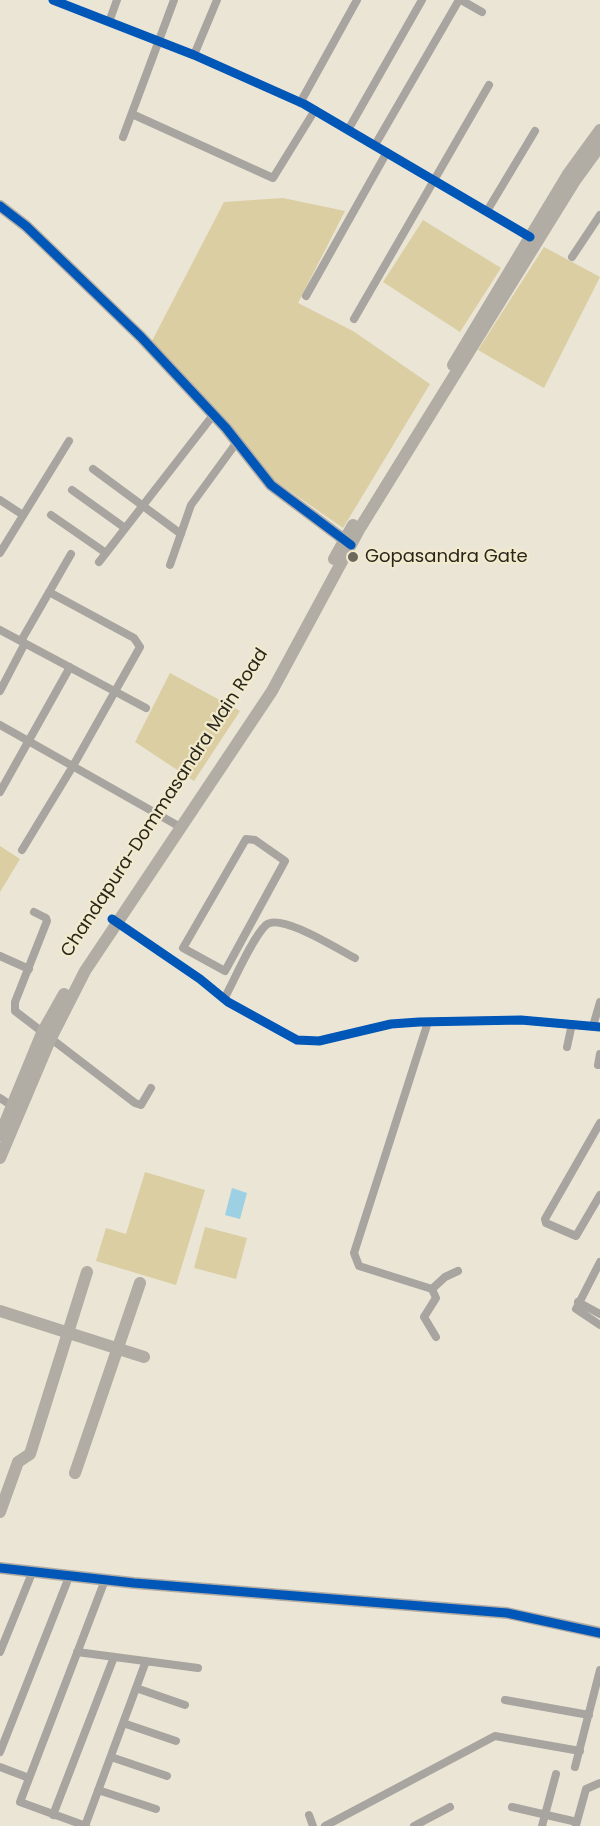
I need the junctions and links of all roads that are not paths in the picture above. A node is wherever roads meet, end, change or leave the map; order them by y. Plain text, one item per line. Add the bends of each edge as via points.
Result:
1 (52, 0) edge
2 (117, 0) edge
3 (174, 0) edge
4 (217, 0) edge
5 (357, 0) edge
6 (422, 0) edge
7 (460, 0) edge
8 (482, 12) dead end
9 (109, 22) junction
10 (157, 43) junction
11 (194, 55) junction
12 (489, 86) dead end
13 (300, 103) junction
14 (315, 110) junction
15 (132, 114) junction
16 (348, 130) junction
17 (535, 131) dead end
18 (123, 137) dead end
19 (598, 141) edge
20 (375, 145) junction
21 (387, 152) junction
22 (434, 180) junction
23 (0, 206) edge
24 (487, 212) junction
25 (600, 215) edge
26 (590, 230) junction
27 (600, 235) edge
28 (530, 237) junction
29 (572, 257) dead end
30 (306, 296) dead end
31 (354, 319) dead end
32 (213, 414) junction
33 (69, 441) dead end
34 (237, 442) junction
35 (93, 469) dead end
36 (72, 490) dead end
37 (0, 500) edge
38 (143, 505) junction
39 (23, 515) junction
40 (51, 515) dead end
41 (125, 528) junction
42 (181, 534) junction
43 (348, 542) junction
44 (0, 553) edge
45 (106, 553) junction
46 (71, 554) dead end
47 (99, 562) dead end
48 (170, 565) dead end
49 (50, 591) junction
50 (0, 630) edge
51 (23, 642) junction
52 (70, 667) junction
53 (0, 691) edge
54 (116, 692) junction
55 (146, 708) dead end
56 (0, 725) edge
57 (28, 740) junction
58 (73, 766) junction
59 (0, 792) edge
60 (178, 826) junction
61 (22, 850) dead end
62 (34, 912) dead end
63 (115, 921) junction
64 (0, 956) edge
65 (355, 958) dead end
66 (201, 959) junction
67 (29, 969) junction
68 (193, 975) junction
69 (224, 999) junction
70 (600, 1002) edge
71 (428, 1022) junction
72 (572, 1024) junction
73 (597, 1026) edge
74 (46, 1036) junction
75 (567, 1047) dead end
76 (600, 1054) edge
77 (598, 1065) dead end
78 (151, 1088) dead end
79 (0, 1098) edge
80 (12, 1106) junction
81 (600, 1123) edge
82 (0, 1135) edge
83 (0, 1158) edge
84 (600, 1195) edge
85 (600, 1262) edge
86 (458, 1271) dead end
87 (87, 1272) dead end
88 (140, 1282) dead end
89 (432, 1289) junction
90 (578, 1302) junction
91 (0, 1311) edge
92 (600, 1314) edge
93 (600, 1325) edge
94 (68, 1333) junction
95 (436, 1337) dead end
96 (118, 1348) junction
97 (144, 1357) dead end
98 (75, 1473) dead end
99 (0, 1512) edge
100 (0, 1568) edge
101 (32, 1573) junction
102 (69, 1577) junction
103 (105, 1580) junction
104 (600, 1632) edge
105 (0, 1652) edge
106 (77, 1652) junction
107 (114, 1657) junction
108 (146, 1661) junction
109 (198, 1668) dead end
110 (600, 1670) edge
111 (136, 1688) junction
112 (505, 1700) dead end
113 (185, 1705) dead end
114 (589, 1715) junction
115 (123, 1723) junction
116 (176, 1741) dead end
117 (580, 1751) junction
118 (0, 1752) edge
119 (111, 1757) junction
120 (0, 1767) edge
121 (575, 1767) dead end
122 (556, 1774) dead end
123 (167, 1776) dead end
124 (29, 1778) junction
125 (600, 1783) edge
126 (99, 1790) junction
127 (450, 1807) dead end
128 (512, 1807) dead end
129 (156, 1809) dead end
130 (546, 1814) junction
131 (53, 1815) junction
132 (309, 1815) dead end
133 (576, 1824) edge
134 (86, 1826) edge
135 (313, 1826) edge
136 (325, 1826) edge
137 (414, 1826) edge
138 (542, 1826) edge

1 - 9 street
2 - 9 street
3 - 10 street
4 - 11 street
5 - 13 street
6 - 16 street
7 - 8 street
7 - 20 street
9 - 10 street
10 - 11 street
10 - 15 street
11 - 13 street
12 - 22 street
13 - 14 street
14 - 15 street via 273,178
14 - 16 street
15 - 18 street
16 - 20 street
17 - 24 street
19 - 28 main road, Chandapura-Dommasandra Main Road
19 - 43 main road, Chandapura-Dommasandra Main Road
20 - 21 street
21 - 22 street
21 - 30 street
22 - 24 street
22 - 31 street
23 - 32 main road via 26,225 141,337
24 - 28 street
25 - 26 street
26 - 27 street
26 - 29 street
28 - 43 main road, Chandapura-Dommasandra Main Road
32 - 34 main road
32 - 38 street
33 - 39 street
34 - 42 street via 191,505
34 - 43 main road via 271,485
35 - 38 street
36 - 41 street
37 - 39 street
38 - 41 street
38 - 42 street
39 - 44 street
40 - 45 street
41 - 45 street
42 - 48 street
43 - 60 main road, Chandapura-Dommasandra Main Road via 272,691
45 - 47 street
46 - 49 street
49 - 51 street
49 - 54 street via 134,638 140,647
50 - 51 street
51 - 52 street
51 - 53 street
52 - 54 street
52 - 57 street
54 - 55 street
54 - 58 street
56 - 57 street
57 - 58 street
57 - 59 street
58 - 60 street
58 - 61 street
60 - 63 main road, Chandapura-Dommasandra Main Road
62 - 67 street via 47,921
63 - 68 street
63 - 74 main road, Chandapura-Dommasandra Main Road
64 - 67 street
65 - 69 street via 287,923 270,923 252,946
66 - 66 street via 183,948 184,944 246,839 255,840 284,859 283,865 227,969
66 - 68 street
67 - 74 street via 15,1011
68 - 69 street
69 - 71 street via 287,1036 308,1041 391,1024
70 - 73 street
71 - 72 street via 520,1020
71 - 89 street via 354,1253 359,1266
72 - 73 street
72 - 75 street
74 - 78 street via 139,1105
74 - 80 main road, Chandapura-Dommasandra Main Road
74 - 83 main road, Chandapura-Dommasandra Main Road
76 - 77 street
79 - 80 street
80 - 82 main road, Chandapura-Dommasandra Main Road
81 - 84 street via 546,1223 576,1236
85 - 90 street
86 - 89 street
87 - 94 main road
88 - 96 main road
89 - 95 street via 436,1298 424,1317
90 - 92 street
90 - 93 street via 576,1310
91 - 94 main road
94 - 96 main road
94 - 99 main road via 30,1454 18,1462
96 - 97 main road
96 - 98 main road
100 - 101 main road
101 - 102 main road
101 - 105 street
102 - 103 main road
102 - 118 street
103 - 104 main road via 507,1613
103 - 106 street
106 - 107 street
106 - 124 street
107 - 108 street
107 - 131 street
108 - 109 street
108 - 111 street
110 - 114 street
111 - 113 street
111 - 115 street
112 - 114 street
114 - 117 street
115 - 116 street
115 - 119 street
117 - 121 street
117 - 136 street via 495,1736
119 - 123 street
119 - 126 street
120 - 124 street
122 - 130 street
124 - 131 street via 21,1803
125 - 133 street via 586,1789
126 - 129 street
126 - 134 street
127 - 137 street
128 - 130 street
130 - 133 street
130 - 138 street
131 - 134 street
132 - 135 street

